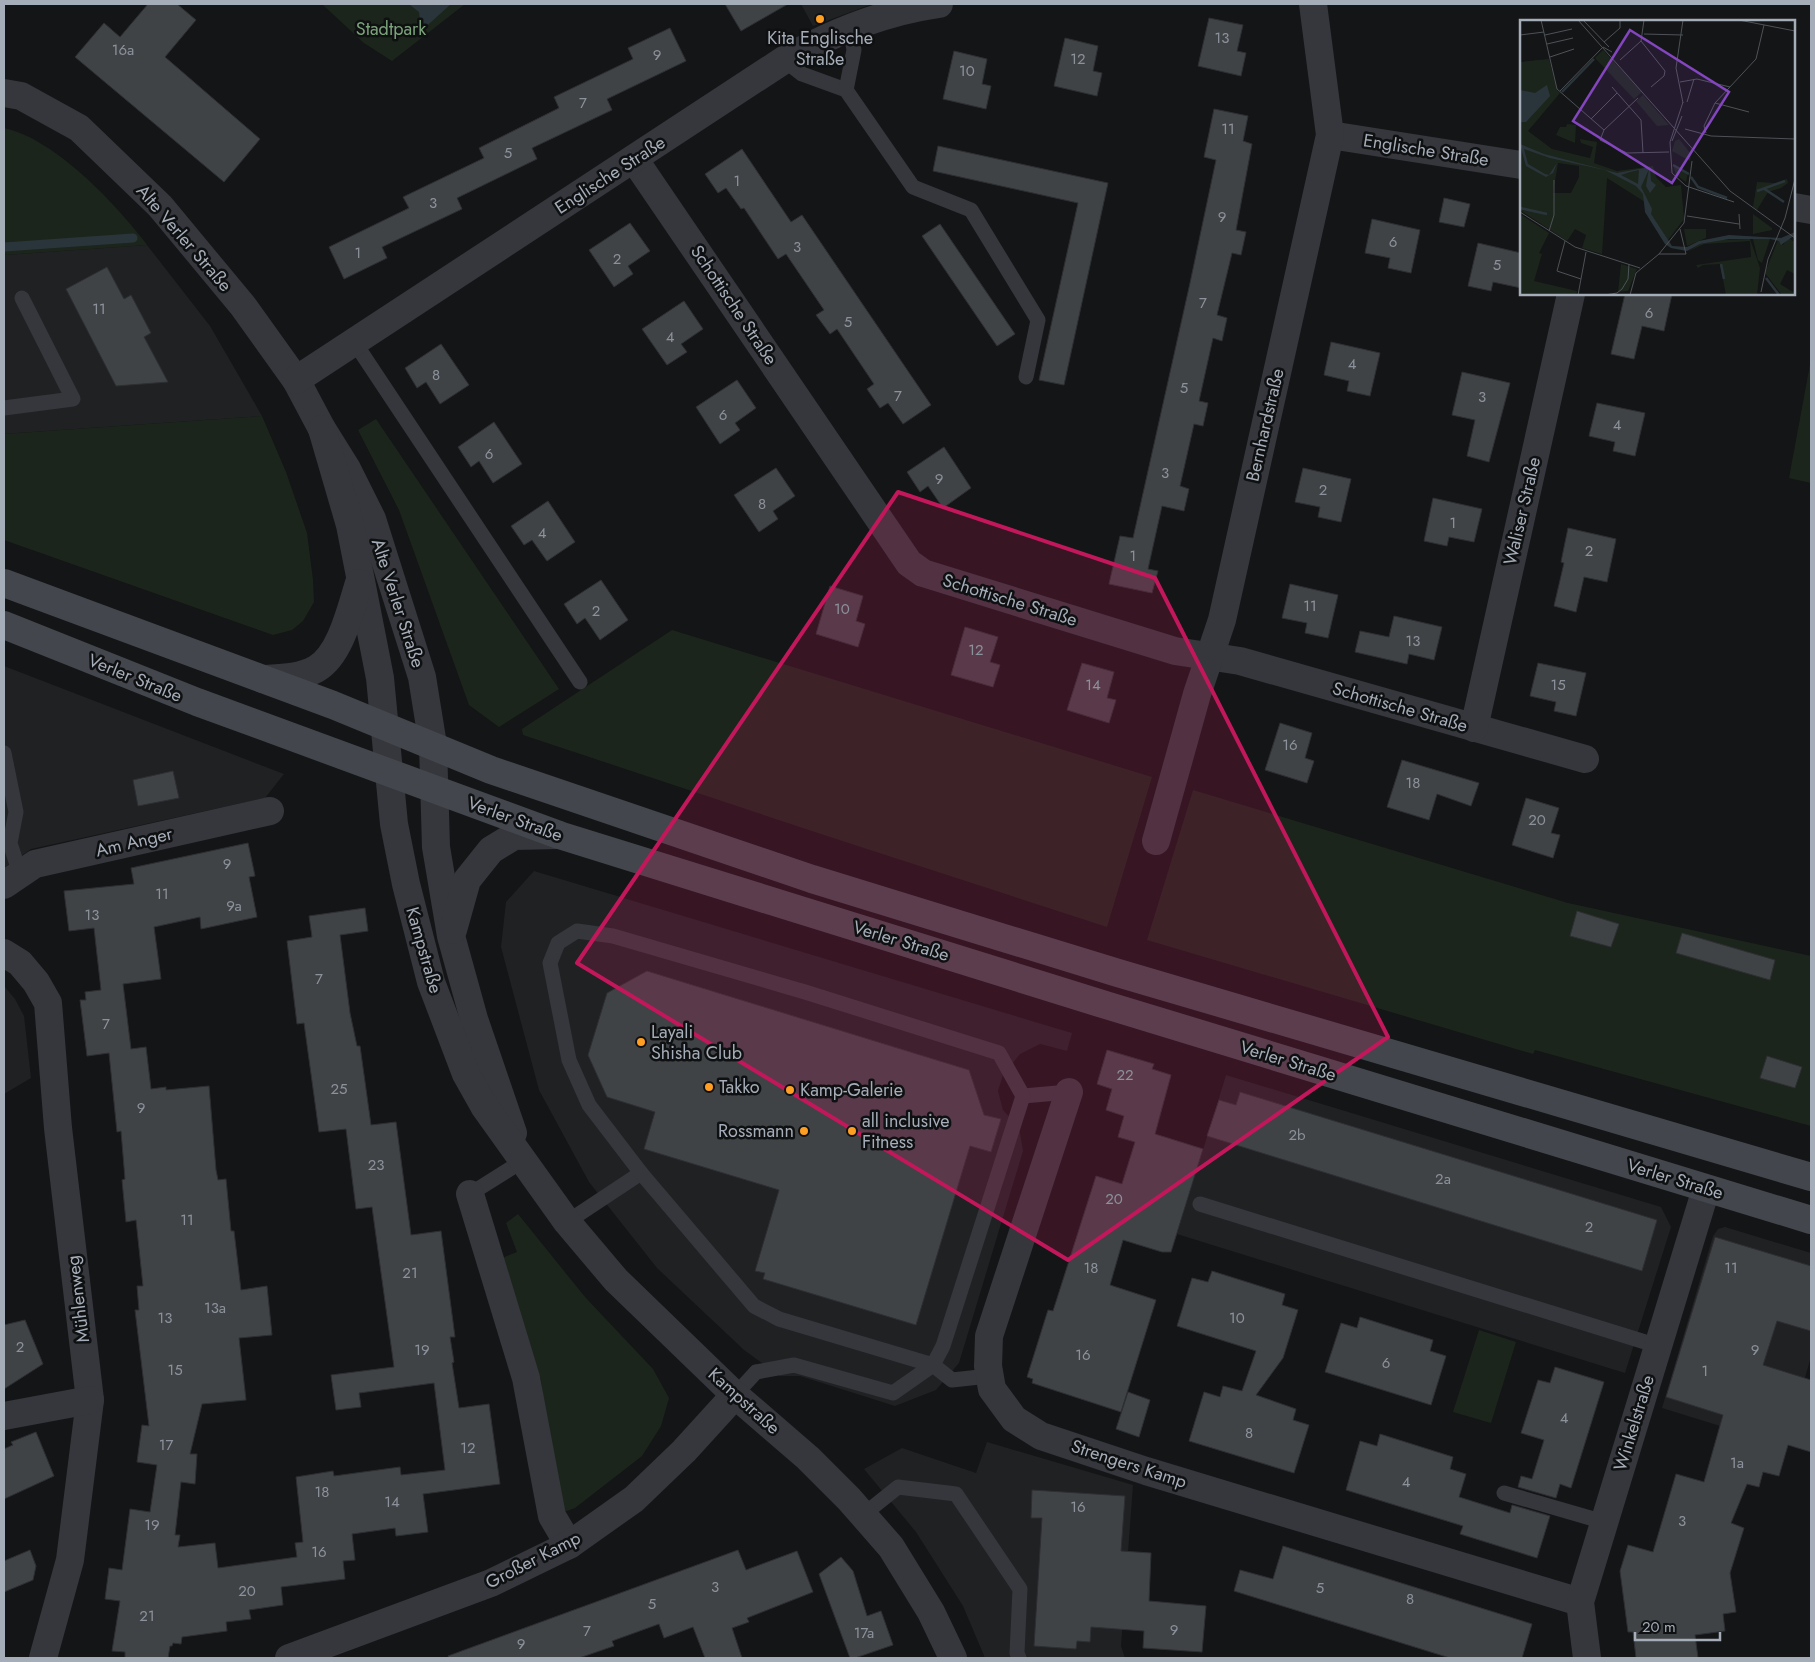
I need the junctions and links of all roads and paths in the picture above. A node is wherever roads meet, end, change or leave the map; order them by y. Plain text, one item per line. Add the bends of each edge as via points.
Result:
1 (939, 4) edge
2 (1313, 4) edge
3 (850, 27) junction
4 (784, 60) junction
5 (846, 90) junction
6 (4, 93) edge
7 (1330, 135) junction
8 (634, 159) junction
9 (1520, 165) edge
10 (1795, 207) edge
11 (1811, 210) edge
12 (1570, 295) edge
13 (22, 298) dead end
14 (354, 343) junction
15 (1026, 377) dead end
16 (296, 380) junction
17 (4, 408) edge
18 (322, 430) junction
19 (359, 582) junction
20 (4, 583) edge
21 (4, 625) edge
22 (1210, 657) junction
23 (263, 679) junction
24 (580, 682) dead end
25 (385, 726) junction
26 (1474, 728) junction
27 (433, 746) junction
28 (4, 753) edge
29 (1585, 759) dead end
30 (389, 773) junction
31 (433, 789) junction
32 (270, 811) dead end
33 (559, 834) junction
34 (1156, 841) dead end
35 (12, 880) edge
36 (452, 936) junction
37 (4, 953) edge
38 (1070, 1092) joint
39 (1023, 1096) junction
40 (522, 1157) junction
41 (641, 1173) junction
42 (1811, 1177) edge
43 (1706, 1189) junction
44 (470, 1194) joint
45 (1200, 1204) dead end
46 (1811, 1220) edge
47 (567, 1222) junction
48 (1658, 1346) junction
49 (933, 1365) junction
50 (989, 1376) junction
51 (735, 1395) junction
52 (90, 1400) junction
53 (4, 1416) edge
54 (1504, 1493) dead end
55 (863, 1515) junction
56 (1604, 1522) junction
57 (569, 1545) junction
58 (1580, 1602) junction
59 (43, 1658) edge
60 (289, 1658) edge
61 (953, 1658) edge
62 (1019, 1658) edge
63 (1587, 1658) edge

1 - 3 street, Englische Straße via 907,8
2 - 7 street, Bernhardstraße
3 - 4 street, Englische Straße via 818,40
3 - 5 lane via 854,50
4 - 5 lane via 802,74
4 - 8 street, Englische Straße
5 - 15 lane via 913,187 971,210 1038,320
6 - 16 street, Alte Verler Straße via 21,96 79,128 160,206 243,306
7 - 9 street, Englische Straße
7 - 22 street, Bernhardstraße via 1224,611
8 - 14 street, Englische Straße
8 - 22 street, Schottische Straße via 909,563 923,573 1012,602 1175,651
10 - 11 street
12 - 26 street, Waliser Straße
13 - 17 lane via 73,399
14 - 16 street, Englische Straße
14 - 24 lane
16 - 18 street, Alte Verler Straße
18 - 19 street, Alte Verler Straße via 350,525
18 - 27 street, Alte Verler Straße via 347,468 372,519 422,676
19 - 23 street, Alte Verler Straße via 344,631 333,651 317,668 288,678
19 - 25 street, Alte Verler Straße via 380,678
20 - 23 main road, Verler Straße
21 - 30 main road, Verler Straße via 197,702
22 - 26 street, Schottische Straße via 1240,661
22 - 34 street, Bernhardstraße
23 - 25 main road, Verler Straße
25 - 27 main road, Verler Straße
25 - 30 street, Kampstraße
26 - 29 street, Schottische Straße
27 - 31 street, Alte Verler Straße
27 - 42 main road, Verler Straße via 491,770 812,879 1118,973
28 - 35 lane via 16,812 10,843
30 - 31 main road, Verler Straße
30 - 40 street, Kampstraße via 394,824 406,884 431,982 466,1074 484,1106
31 - 33 main road, Verler Straße
31 - 36 street, Kampstraße via 436,847
32 - 35 street, Am Anger via 35,864
33 - 36 street, Kampstraße via 514,836 491,850 468,880
33 - 43 main road, Verler Straße
36 - 40 street, Kampstraße via 474,1019
37 - 52 street, Mühlenweg via 20,963 48,1004 58,1128
38 - 39 lane
38 - 50 street, Strengers Kamp via 989,1336
39 - 41 lane via 999,1053 642,944 577,931 558,943 550,963 569,1060 589,1105
39 - 49 lane via 943,1346
40 - 44 lane
40 - 47 street, Kampstraße
41 - 47 lane
41 - 49 lane via 754,1306 779,1319
43 - 46 main road, Verler Straße
43 - 48 street, Winkelstraße
44 - 57 street via 526,1378 552,1516
45 - 48 lane
47 - 51 street, Kampstraße via 616,1280
48 - 56 street, Winkelstraße
49 - 50 lane via 952,1380
49 - 51 lane via 893,1394 794,1365 756,1372
50 - 58 street, Strengers Kamp via 992,1389 1014,1419 1041,1436 1146,1471
51 - 55 street, Kampstraße via 808,1458
51 - 57 street, Großer Kamp via 634,1499
52 - 53 street
52 - 59 street, Mühlenweg via 70,1560
54 - 56 lane
55 - 61 street, Kampstraße via 891,1547 931,1612
55 - 62 lane via 898,1487 956,1494 1020,1589
56 - 58 street, Winkelstraße
57 - 60 street, Großer Kamp via 491,1583
58 - 63 street, Winkelstraße

